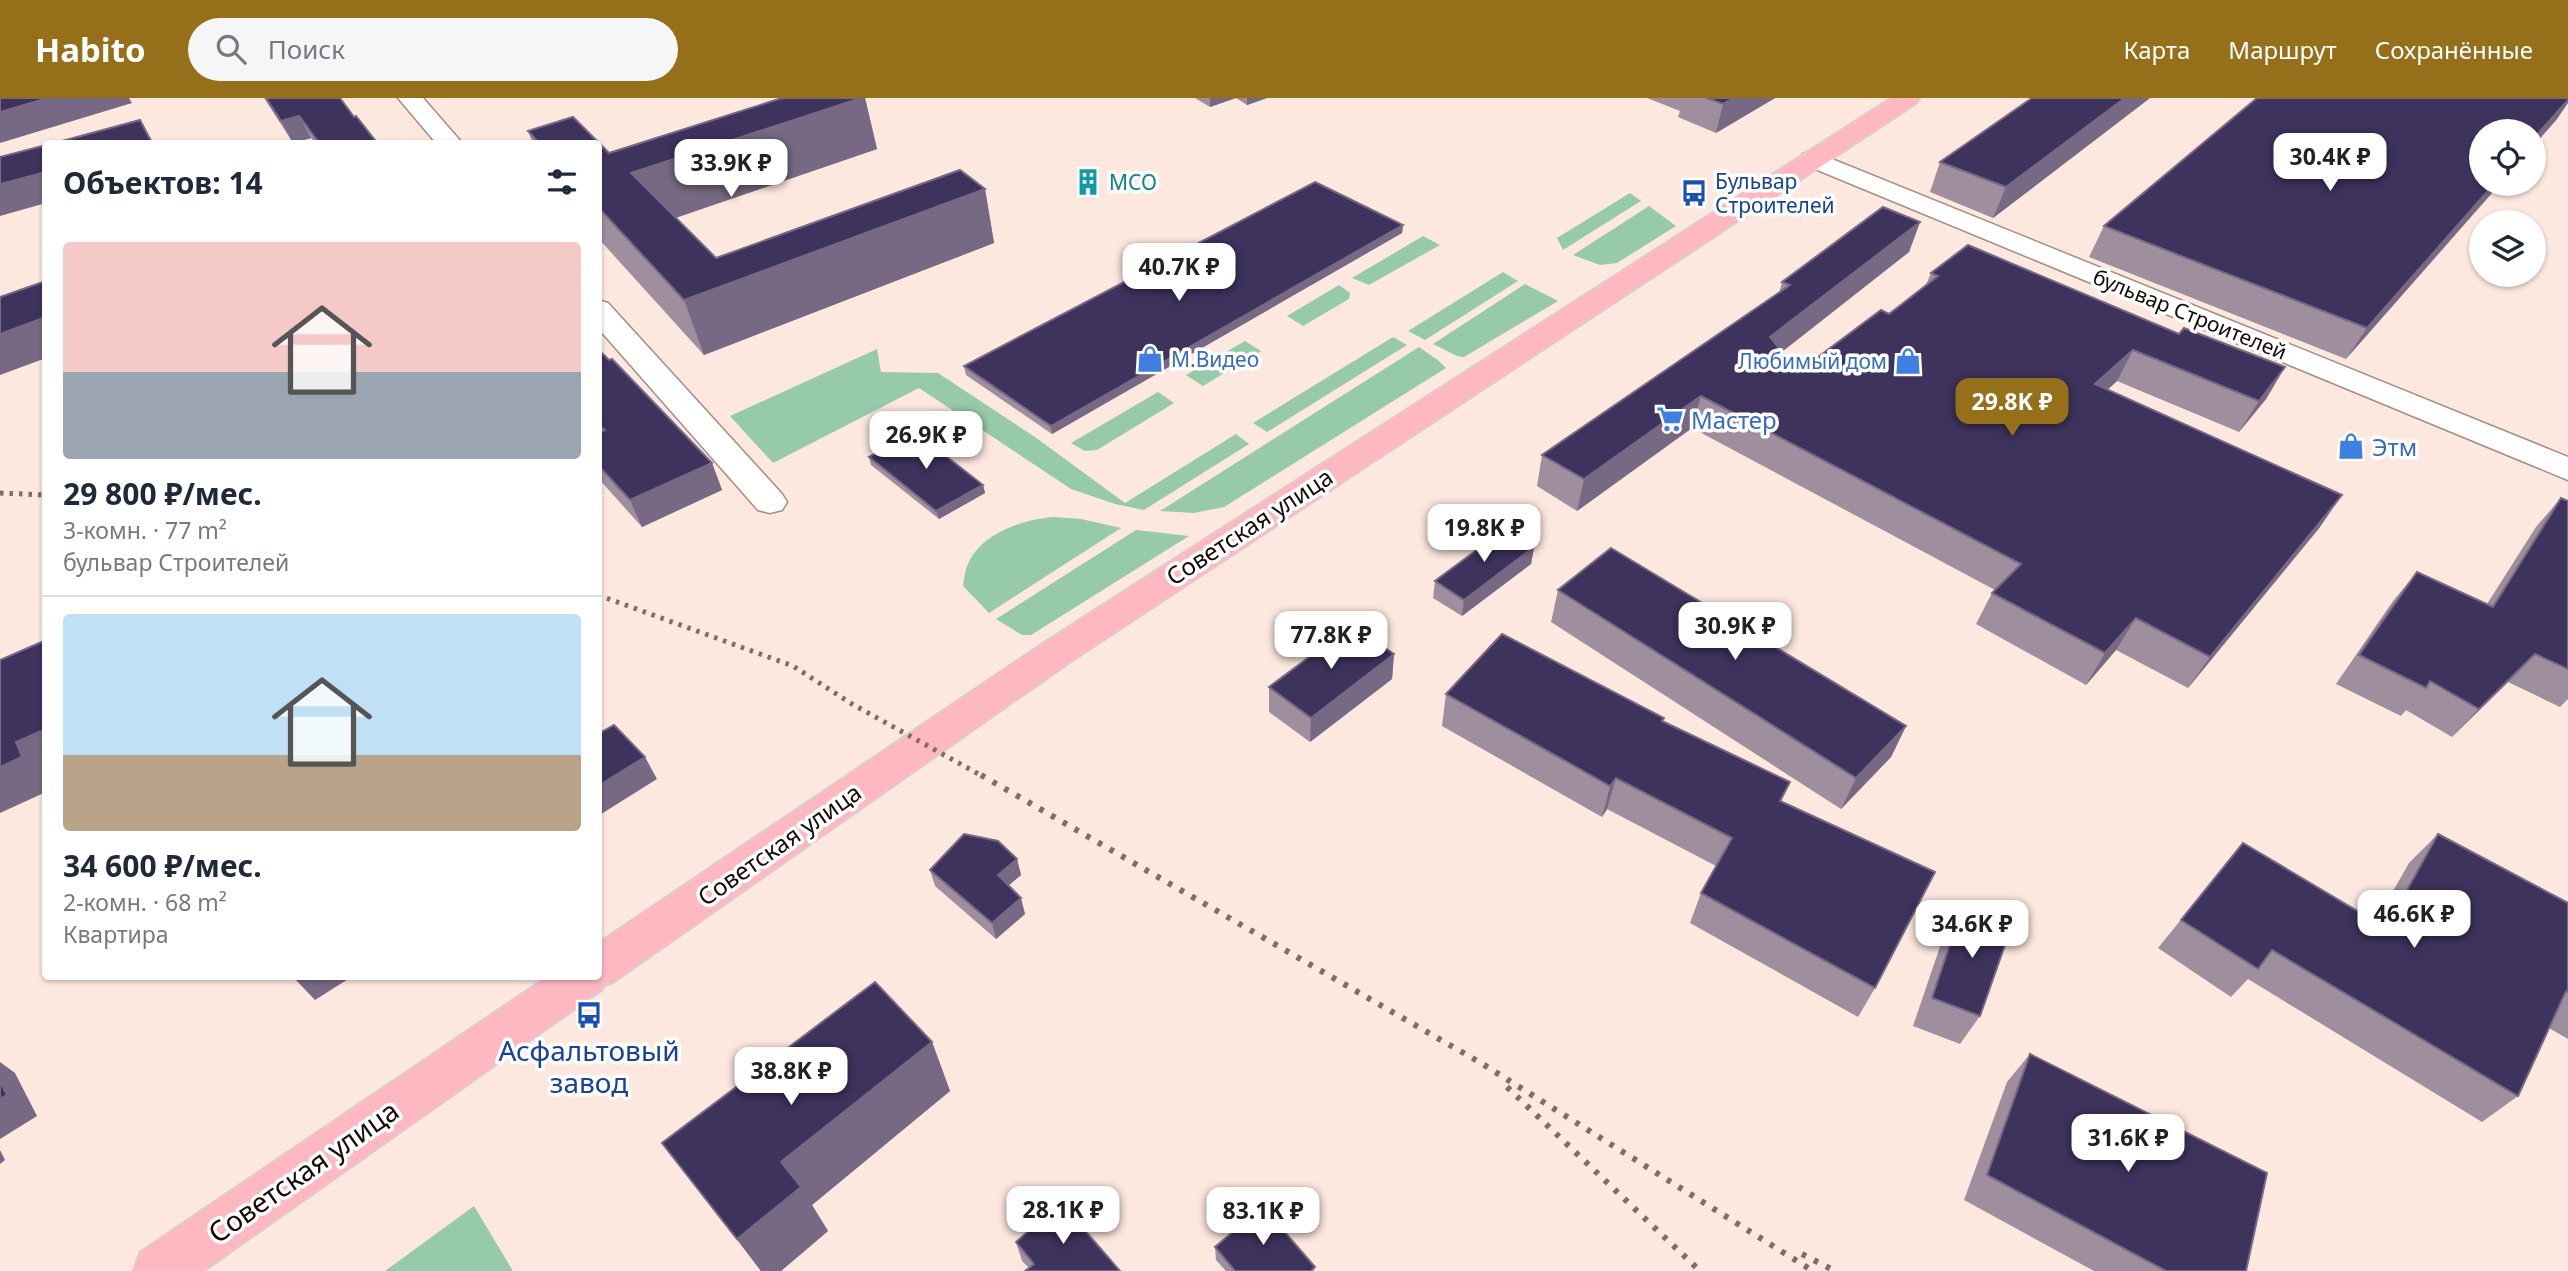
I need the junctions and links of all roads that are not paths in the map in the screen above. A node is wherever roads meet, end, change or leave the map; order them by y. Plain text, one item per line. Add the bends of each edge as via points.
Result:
1 (410, 98) edge
2 (1908, 98) edge
3 (447, 140) edge
4 (1812, 159) junction
5 (602, 313) edge
6 (2568, 469) edge
7 (770, 502) dead end
8 (602, 965) edge
9 (580, 980) edge
10 (159, 1271) edge

1 - 3 street
2 - 4 main road, Советская улица
4 - 6 street, бульвар Строителей
4 - 8 main road, Советская улица via 1056,653
5 - 7 street
9 - 10 main road, Советская улица

